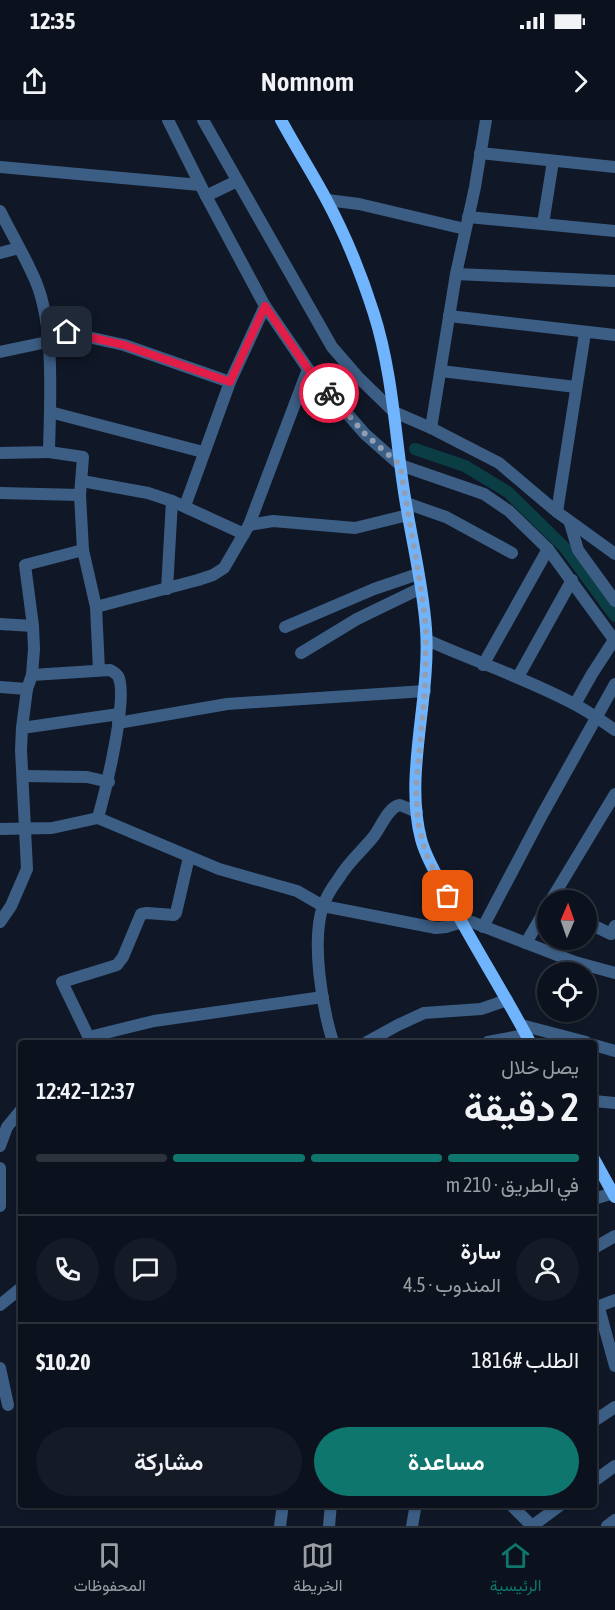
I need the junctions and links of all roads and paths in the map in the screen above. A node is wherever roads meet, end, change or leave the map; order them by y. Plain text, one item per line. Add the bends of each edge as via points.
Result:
1 (168, 120) edge
2 (203, 120) edge
3 (281, 120) edge
4 (486, 120) edge
5 (480, 153) junction
6 (553, 161) junction
7 (0, 167) edge
8 (615, 167) edge
9 (237, 182) junction
10 (200, 185) junction
11 (206, 196) junction
12 (327, 200) junction
13 (0, 212) edge
14 (467, 223) junction
15 (543, 224) junction
16 (615, 231) edge
17 (19, 248) junction
18 (0, 253) edge
19 (456, 274) junction
20 (615, 281) edge
21 (265, 306) junction
22 (449, 316) junction
23 (47, 328) junction
24 (585, 333) junction
25 (615, 335) edge
26 (47, 342) junction
27 (0, 352) edge
28 (308, 369) junction
29 (441, 371) junction
30 (230, 382) junction
31 (576, 387) junction
32 (50, 412) junction
33 (394, 412) junction
34 (431, 428) junction
35 (49, 452) junction
36 (203, 452) junction
37 (0, 453) edge
38 (400, 465) junction
39 (82, 481) junction
40 (0, 493) edge
41 (80, 495) junction
42 (172, 501) junction
43 (185, 506) junction
44 (407, 509) junction
45 (557, 512) junction
46 (570, 523) junction
47 (247, 530) junction
48 (548, 549) junction
49 (83, 550) junction
50 (512, 553) dead end
51 (615, 554) edge
52 (418, 574) junction
53 (572, 580) junction
54 (421, 588) junction
55 (167, 589) junction
56 (615, 601) edge
57 (96, 607) junction
58 (0, 624) edge
59 (33, 626) junction
60 (285, 627) dead end
61 (427, 640) junction
62 (615, 640) edge
63 (302, 652) dead end
64 (483, 665) junction
65 (99, 670) junction
66 (32, 675) junction
67 (518, 677) junction
68 (615, 684) edge
69 (0, 687) edge
70 (27, 689) junction
71 (425, 691) junction
72 (575, 704) junction
73 (118, 718) junction
74 (597, 718) junction
75 (22, 728) junction
76 (615, 730) edge
77 (23, 776) junction
78 (109, 782) junction
79 (615, 794) edge
80 (417, 812) junction
81 (98, 818) junction
82 (0, 829) edge
83 (25, 830) junction
84 (189, 857) junction
85 (557, 890) edge
86 (323, 906) junction
87 (460, 920) junction
88 (0, 922) edge
89 (537, 925) edge
90 (615, 926) edge
91 (483, 927) junction
92 (597, 927) edge
93 (526, 944) junction
94 (615, 973) edge
95 (323, 998) junction
96 (507, 1000) junction
97 (525, 1034) edge
98 (90, 1040) edge
99 (331, 1040) edge
100 (371, 1040) edge
101 (497, 1040) edge
102 (571, 1040) edge
103 (597, 1046) edge
104 (615, 1051) edge
105 (597, 1101) edge
106 (615, 1103) edge
107 (18, 1114) edge
108 (0, 1146) edge
109 (597, 1164) edge
110 (0, 1168) edge
111 (614, 1195) edge
112 (597, 1198) edge
113 (0, 1206) edge
114 (615, 1236) edge
115 (597, 1246) edge
116 (18, 1290) edge
117 (615, 1300) edge
118 (0, 1305) edge
119 (597, 1308) edge
120 (597, 1311) edge
121 (615, 1366) edge
122 (0, 1368) edge
123 (4, 1406) edge
124 (615, 1407) edge
125 (597, 1419) edge
126 (615, 1466) edge
127 (597, 1479) edge
128 (282, 1508) edge
129 (331, 1508) edge
130 (415, 1508) edge
131 (514, 1508) edge
132 (557, 1508) edge
133 (615, 1520) edge
134 (280, 1526) edge
135 (329, 1526) edge
136 (412, 1526) edge
137 (532, 1526) edge
138 (607, 1526) edge

1 - 10 street
2 - 9 street
3 - 12 main road
4 - 5 street
5 - 6 street
5 - 14 street
6 - 8 street
6 - 15 street
7 - 10 street
9 - 11 street
9 - 33 street via 332,347
10 - 11 street
11 - 21 street
12 - 14 street
12 - 33 main road via 374,313
13 - 17 street
14 - 15 street
14 - 19 street
15 - 16 street
17 - 18 street
17 - 23 street via 36,283
19 - 20 street
19 - 22 street
21 - 28 street
21 - 30 street
22 - 24 street
22 - 29 street
23 - 26 street
23 - 30 street via 124,345
24 - 25 street
24 - 31 street
26 - 27 street
26 - 32 street
28 - 38 street via 365,434
28 - 47 street
29 - 31 street
29 - 34 street
30 - 36 street
31 - 45 street
32 - 35 street
32 - 36 street
33 - 34 street
33 - 38 main road
34 - 45 street via 499,463
35 - 37 street
35 - 39 street via 83,457
36 - 43 street
38 - 44 main road
38 - 48 street via 496,501
39 - 41 street
39 - 42 street
40 - 41 street
41 - 49 street
42 - 43 street
42 - 55 street
43 - 47 street
44 - 47 street via 355,528 273,521
44 - 50 street via 446,517
44 - 52 main road
45 - 46 street
46 - 51 street
46 - 56 street via 578,550
47 - 55 street via 221,571
48 - 53 street
48 - 64 street
49 - 57 street
49 - 59 street via 25,565
52 - 54 main road
52 - 60 street
53 - 62 street
53 - 67 street
54 - 61 main road
54 - 63 street via 357,619
55 - 57 street
57 - 65 street
58 - 59 street
59 - 66 street
61 - 64 street
61 - 71 main road
62 - 72 street
64 - 67 street
65 - 66 street
65 - 73 street via 110,670 118,676
66 - 70 street
67 - 72 street
68 - 74 street
69 - 70 street
70 - 75 street
71 - 73 street via 227,704
71 - 80 main road
72 - 74 street
73 - 75 street
73 - 78 street
74 - 76 street
74 - 91 street
75 - 77 street
77 - 78 street via 87,777
77 - 83 street
78 - 81 street
79 - 85 street
80 - 86 street via 400,805 393,808 339,877
80 - 87 main road via 426,854
81 - 83 street
81 - 84 street
82 - 83 street
83 - 88 street via 27,869
84 - 86 street via 297,891
84 - 98 street via 174,915 141,914 117,965 62,982
86 - 87 street via 436,928
86 - 95 street via 319,945
87 - 91 street
87 - 96 main road
89 - 93 street
90 - 92 street via 611,934
91 - 93 street
93 - 94 street
95 - 98 street via 154,1021
95 - 99 street
96 - 97 main road
96 - 100 street via 481,1009 424,1014
97 - 101 street
97 - 102 street
103 - 104 street
105 - 106 street
107 - 108 street via 7,1127
109 - 111 main road
110 - 113 street
111 - 112 street
114 - 115 street
116 - 118 street
117 - 119 street
120 - 121 street
122 - 123 street
124 - 125 street
126 - 127 street
128 - 134 street
129 - 135 street
130 - 136 street
131 - 137 street
132 - 137 street
133 - 138 street

